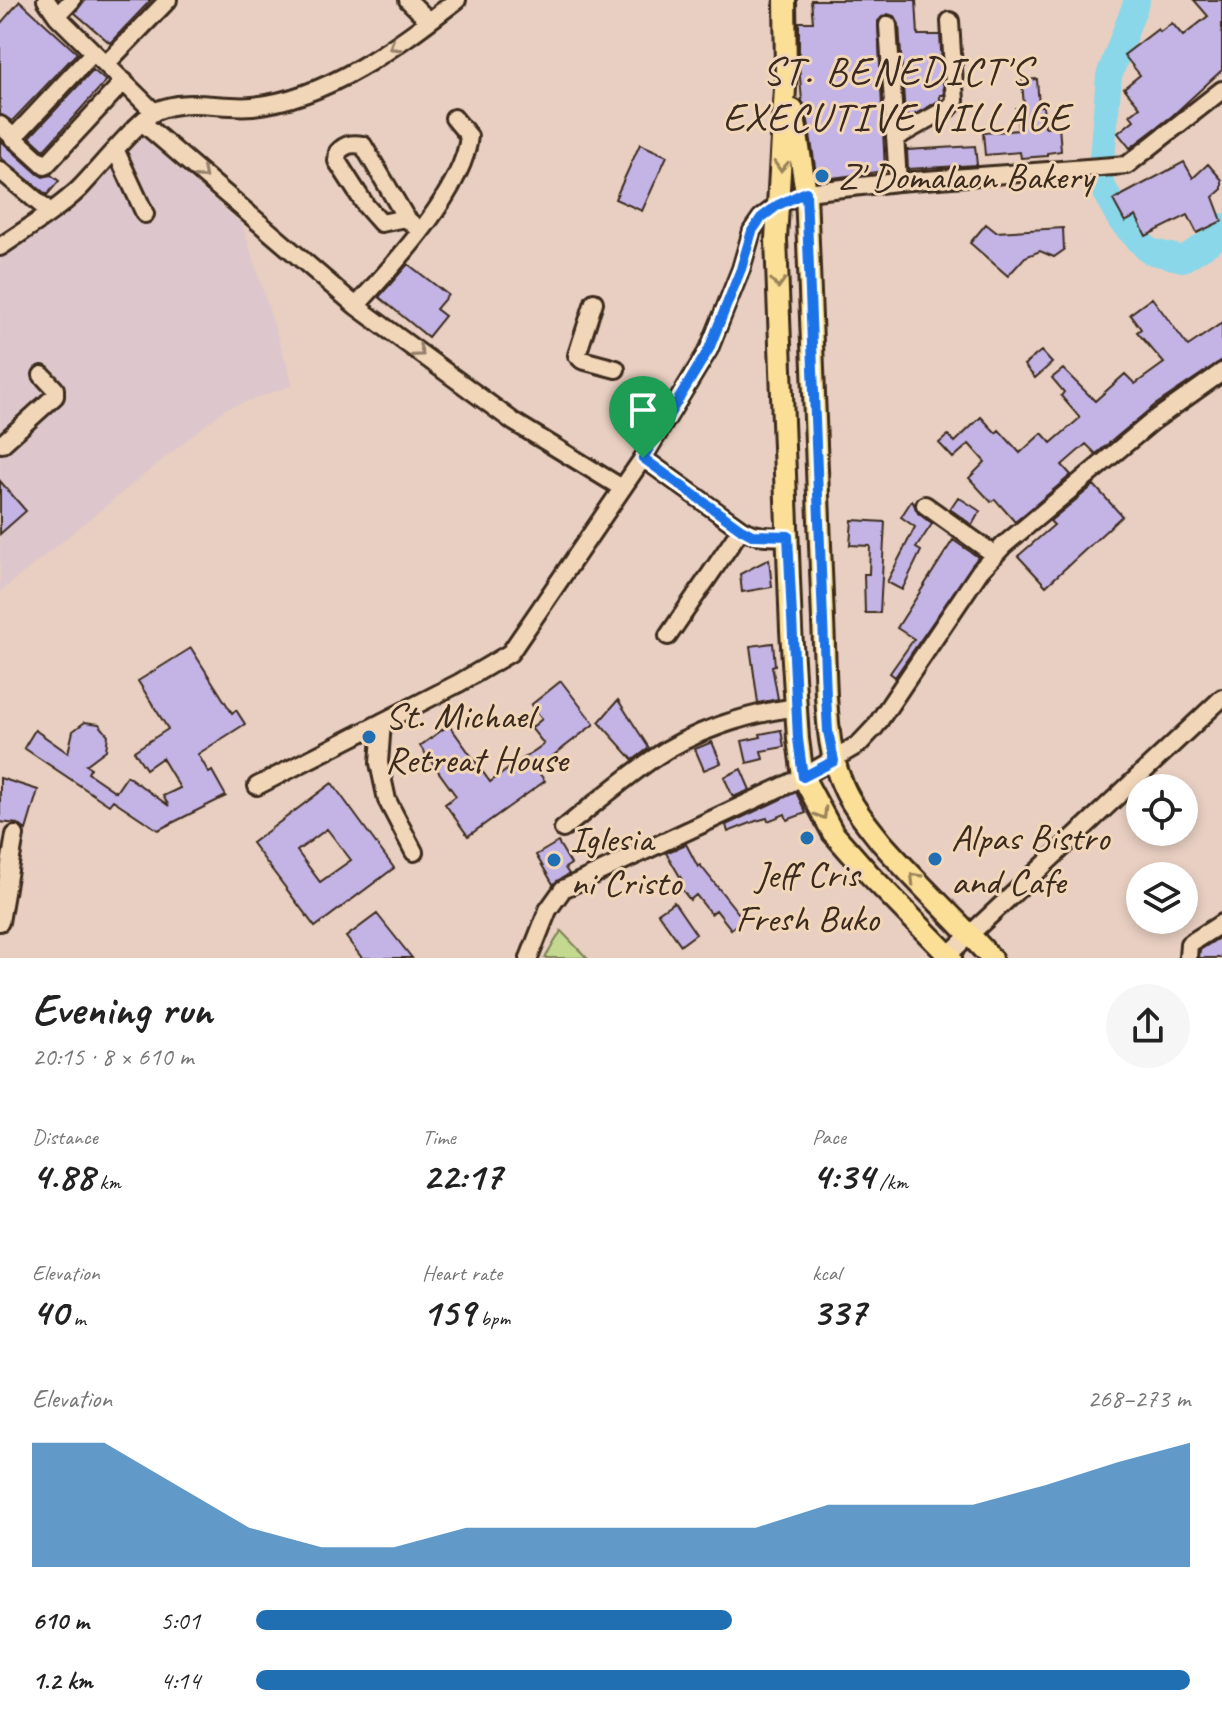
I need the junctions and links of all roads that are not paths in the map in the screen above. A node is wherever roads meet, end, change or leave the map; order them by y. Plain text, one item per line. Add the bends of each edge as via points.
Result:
1 (46, 0) edge
2 (72, 0) edge
3 (168, 0) edge
4 (408, 0) edge
5 (457, 0) edge
6 (785, 0) edge
7 (57, 16) junction
8 (429, 21) junction
9 (950, 21) dead end
10 (888, 25) dead end
11 (100, 59) junction
12 (786, 71) junction
13 (124, 81) junction
14 (1222, 90) edge
15 (149, 117) junction
16 (454, 118) dead end
17 (0, 125) edge
18 (13, 138) junction
19 (895, 138) junction
20 (116, 151) junction
21 (0, 170) edge
22 (898, 182) junction
23 (806, 192) junction
24 (778, 205) junction
25 (50, 212) junction
26 (145, 214) dead end
27 (406, 218) junction
28 (420, 231) junction
29 (0, 247) edge
30 (594, 302) dead end
31 (356, 306) junction
32 (616, 369) dead end
33 (1222, 372) edge
34 (42, 375) dead end
35 (2, 444) edge
36 (643, 458) junction
37 (622, 488) junction
38 (925, 505) dead end
39 (741, 529) junction
40 (788, 536) junction
41 (995, 555) junction
42 (668, 636) dead end
43 (1222, 698) edge
44 (796, 707) junction
45 (382, 722) junction
46 (834, 761) junction
47 (803, 777) junction
48 (257, 786) dead end
49 (563, 829) dead end
50 (15, 835) dead end
51 (414, 852) dead end
52 (0, 922) edge
53 (1222, 923) edge
54 (970, 934) junction
55 (949, 956) edge
56 (529, 958) edge
57 (991, 958) edge
58 (1188, 958) edge

1 - 7 street
2 - 7 street
3 - 11 street
4 - 8 street
5 - 8 street
6 - 12 main road
7 - 11 street
8 -> 15 street via 353,71 298,97 251,106 183,104
9 - 19 street via 955,101
10 - 19 street
11 - 13 street
11 - 18 street
12 - 23 main road
12 -> 24 main road
13 - 15 street
13 - 18 street via 45,166
14 - 22 street via 1127,165
15 - 20 street
15 -> 31 street
16 - 28 street via 469,136 468,149 453,186
17 - 18 street
19 - 22 street
20 - 25 street
20 - 26 street
21 - 25 street
22 - 23 street
23 - 24 street
23 - 46 main road via 826,696
24 - 36 street via 752,231 709,349
24 -> 40 main road
25 - 29 street
27 - 27 street via 363,145 345,145 337,161 366,206 381,223
27 - 28 street
28 - 31 street
30 - 32 street via 577,355
31 -> 37 street via 514,422
33 - 41 street via 1153,421
34 - 35 street via 55,396
36 - 37 street
36 - 39 street
37 - 45 street via 510,653
38 - 41 street
39 - 40 street via 752,535
39 - 42 street
40 - 44 main road
41 - 46 street via 875,727
43 - 54 street
44 - 47 main road
44 - 49 street via 701,733 654,758
45 - 48 street
45 - 51 street via 379,763 387,800
46 - 47 street
54 -> 46 main road via 858,814
47 -> 55 main road via 833,833
47 - 56 street via 563,889 548,910
50 - 52 street
53 - 58 street via 1189,944
54 - 55 street
54 - 57 main road

